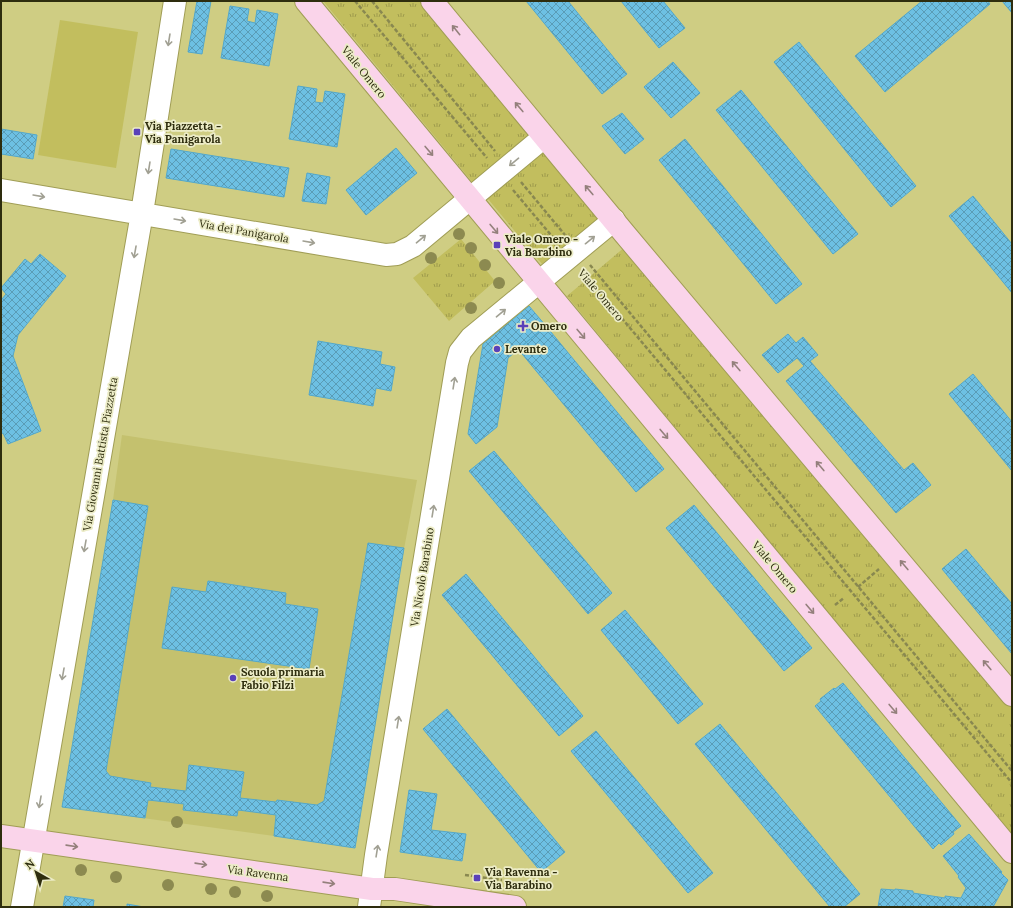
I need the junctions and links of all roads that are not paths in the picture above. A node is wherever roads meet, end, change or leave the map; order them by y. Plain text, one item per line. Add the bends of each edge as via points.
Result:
1 (175, 1) edge
2 (306, 1) edge
3 (432, 1) edge
4 (544, 137) junction
5 (1, 190) edge
6 (469, 199) junction
7 (142, 214) junction
8 (614, 220) junction
9 (538, 282) junction
10 (1012, 695) edge
11 (1, 836) edge
12 (33, 840) junction
13 (1012, 852) edge
14 (370, 898) edge
15 (22, 907) edge
16 (515, 907) edge

1 -> 7 street, Via Giovanni Battista Piazzetta
2 -> 6 street, Viale Omero
4 -> 3 street
4 -> 6 street
8 -> 4 street
5 -> 7 street, Via dei Panigarola
7 -> 6 street, Via dei Panigarola via 386,255 397,254 413,246
6 -> 9 street, Viale Omero
7 -> 12 street, Via Giovanni Battista Piazzetta
9 -> 8 street
10 -> 8 street
9 -> 13 street, Viale Omero
14 -> 9 street, Via Nicolò Barabino via 458,357 471,338
11 - 12 street, Via Ravenna
12 -> 14 street, Via Ravenna
12 - 15 street, Via Giovanni Battista Piazzetta
14 - 16 street, Via Ravenna via 395,889

